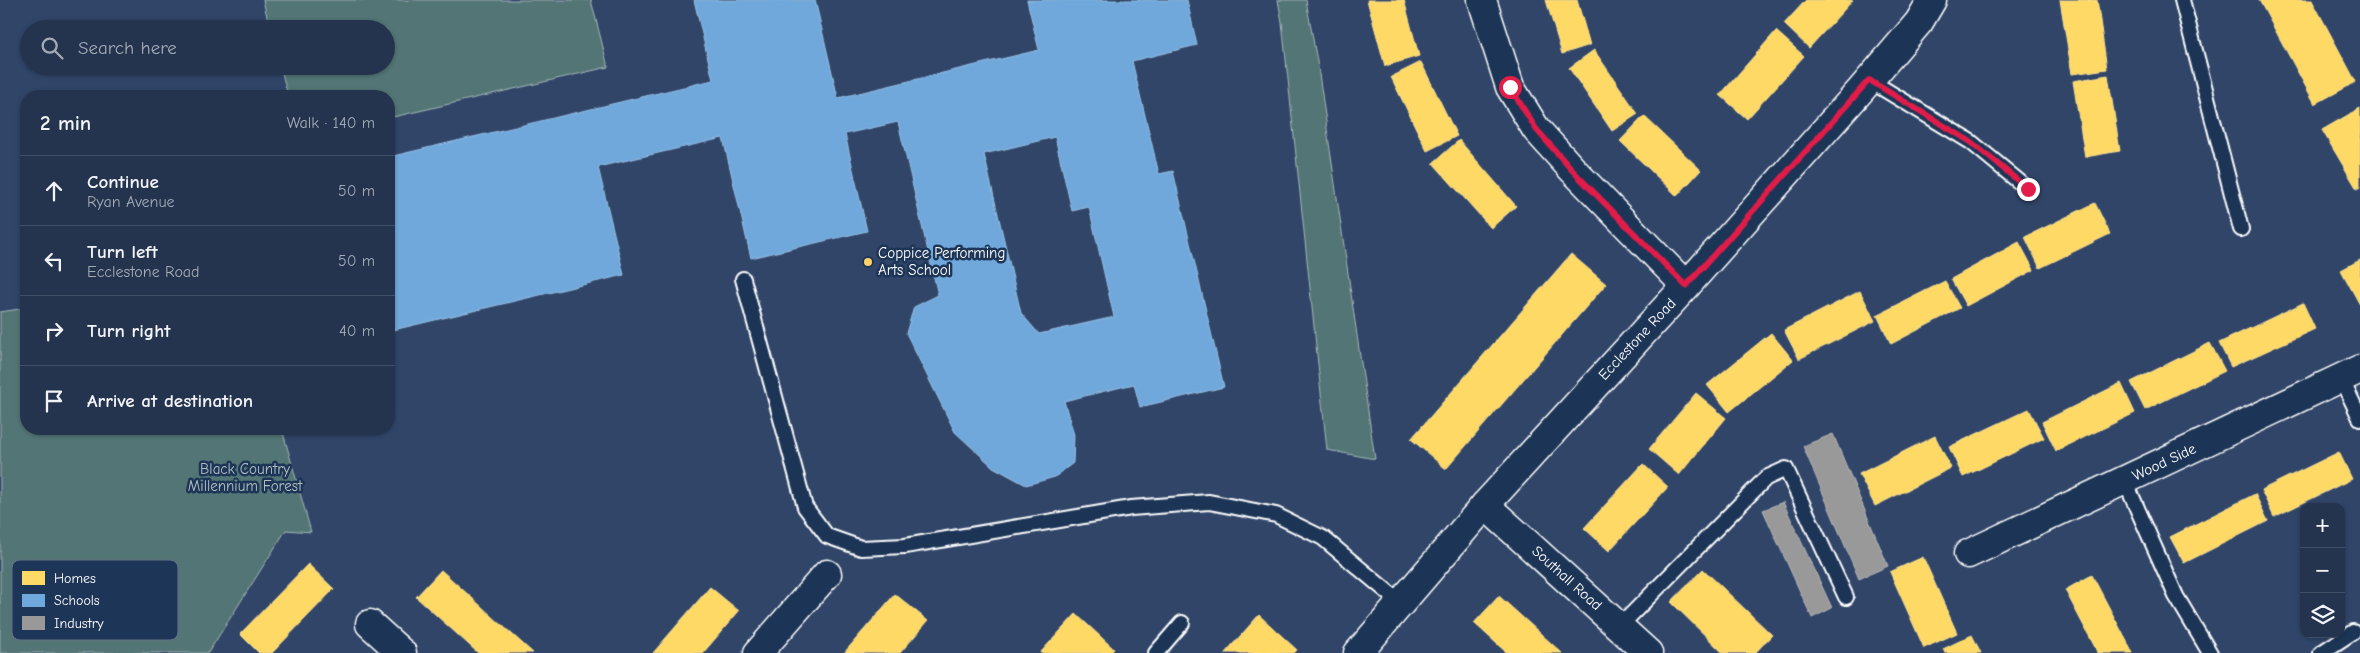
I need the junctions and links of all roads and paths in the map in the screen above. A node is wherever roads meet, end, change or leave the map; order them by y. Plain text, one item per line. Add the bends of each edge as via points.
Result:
1 (1482, 0) edge
2 (1932, 0) edge
3 (2182, 0) edge
4 (1869, 80) junction
5 (2028, 189) dead end
6 (2241, 229) dead end
7 (743, 279) dead end
8 (1686, 286) junction
9 (2351, 374) edge
10 (2360, 418) edge
11 (2124, 481) junction
12 (1485, 505) junction
13 (1968, 554) dead end
14 (827, 574) dead end
15 (1846, 597) dead end
16 (1401, 602) junction
17 (1182, 623) dead end
18 (370, 624) dead end
19 (1620, 626) junction
20 (2353, 632) dead end
21 (402, 653) edge
22 (758, 653) edge
23 (1156, 653) edge
24 (1358, 653) edge
25 (1648, 653) edge
26 (2210, 653) edge
27 (2321, 653) edge

1 - 8 street via 1510,87 1536,129
2 - 4 street, Ecclestone Road via 1919,22
3 - 6 lane
4 - 5 lane via 1971,142
4 - 8 street, Ecclestone Road
7 - 16 lane via 804,507 827,536 861,548 905,546 1131,508 1209,502 1276,515 1323,538
8 - 12 street, Ecclestone Road
9 - 10 lane
9 - 11 street, Wood Side
11 - 13 street, Wood Side
11 - 26 lane via 2176,596
12 - 16 street, Ecclestone Road
12 - 19 street, Southall Road
14 - 22 street
15 - 19 lane via 1786,469 1766,478
16 - 24 street, Ecclestone Road
17 - 23 lane
18 - 21 street
19 - 25 street, Southall Road
20 - 27 lane

